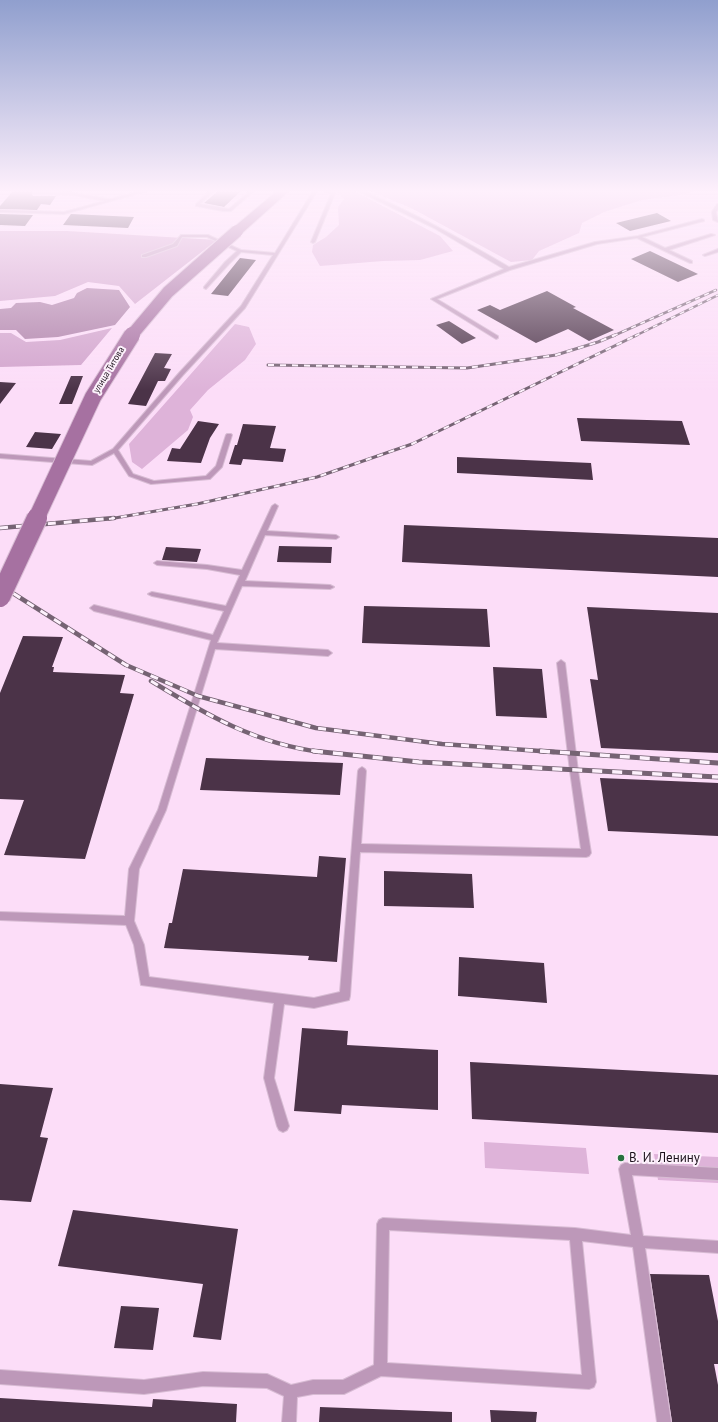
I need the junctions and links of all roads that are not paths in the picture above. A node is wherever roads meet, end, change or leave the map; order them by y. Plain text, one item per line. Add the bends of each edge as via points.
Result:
1 (207, 257) edge
2 (233, 257) edge
3 (274, 257) edge
4 (489, 257) edge
5 (548, 257) edge
6 (680, 257) edge
7 (690, 262) dead end
8 (508, 269) junction
9 (206, 288) dead end
10 (496, 337) dead end
11 (229, 435) dead end
12 (115, 450) junction
13 (0, 456) edge
14 (275, 506) dead end
15 (263, 533) junction
16 (336, 537) dead end
17 (157, 563) dead end
18 (245, 573) junction
19 (240, 583) junction
20 (330, 588) dead end
21 (152, 594) dead end
22 (0, 597) edge
23 (94, 608) dead end
24 (228, 609) junction
25 (214, 642) junction
26 (328, 652) dead end
27 (561, 663) dead end
28 (362, 771) dead end
29 (356, 848) junction
30 (0, 916) edge
31 (129, 921) junction
32 (280, 999) junction
33 (283, 1126) dead end
34 (718, 1174) edge
35 (575, 1234) junction
36 (638, 1242) junction
37 (718, 1247) edge
38 (380, 1369) junction
39 (0, 1377) edge
40 (291, 1392) junction
41 (289, 1422) edge
42 (664, 1422) edge

1 - 22 main road, улица Титова, bridge via 168,292 128,339 93,397
2 - 9 lane
3 - 12 lane via 243,307
4 - 8 lane
5 - 8 lane
6 - 7 lane
8 - 10 lane via 433,299
11 - 12 lane via 218,467 208,478 153,482 131,475
12 - 13 lane via 92,463
14 - 15 lane
15 - 16 lane
15 - 18 lane
17 - 18 lane
18 - 19 lane
19 - 20 lane
19 - 24 lane
21 - 24 lane
23 - 25 lane
24 - 25 lane
25 - 26 lane
25 - 31 lane via 162,810 134,869
27 - 29 lane via 586,853
28 - 29 lane
29 - 32 lane via 345,996 314,1003
30 - 31 lane
31 - 32 lane via 139,946 145,981
32 - 33 lane via 269,1078
34 - 36 lane via 625,1169
35 - 36 lane
35 - 38 lane via 383,1224
35 - 38 lane via 589,1382
36 - 37 lane
36 - 42 lane
38 - 40 lane via 344,1387 313,1387
39 - 40 lane via 144,1387 203,1379 267,1381
40 - 41 lane

